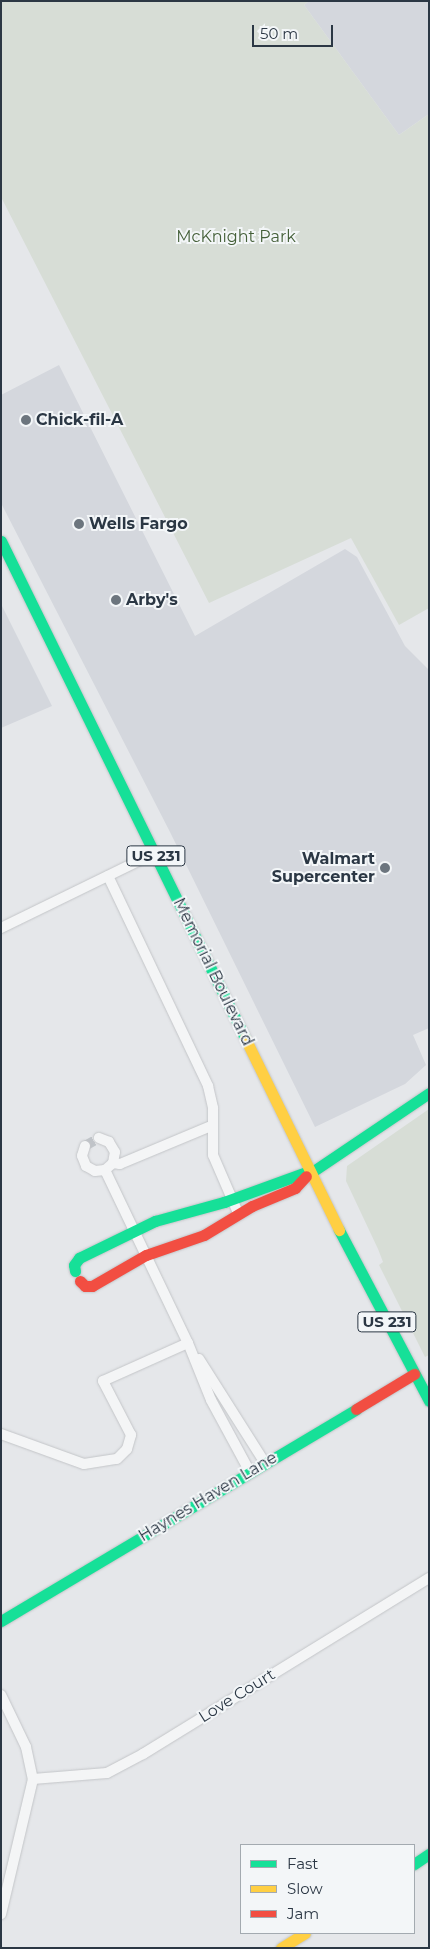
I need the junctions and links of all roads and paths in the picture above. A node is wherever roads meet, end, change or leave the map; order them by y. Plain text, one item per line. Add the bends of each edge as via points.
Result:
1 (1, 541) edge
2 (155, 853) junction
3 (108, 876) junction
4 (1, 928) edge
5 (429, 1093) edge
6 (211, 1126) junction
7 (99, 1138) dead end
8 (85, 1146) dead end
9 (113, 1163) junction
10 (105, 1170) junction
11 (312, 1170) junction
12 (232, 1199) junction
13 (239, 1215) junction
14 (134, 1231) junction
15 (146, 1255) junction
16 (188, 1343) junction
17 (414, 1374) junction
18 (429, 1401) edge
19 (1, 1434) edge
20 (266, 1463) junction
21 (250, 1472) junction
22 (429, 1578) edge
23 (1, 1621) edge
24 (1, 1695) edge
25 (33, 1779) junction
26 (429, 1854) edge
27 (415, 1863) edge
28 (1, 1914) edge
29 (303, 1934) edge
30 (281, 1948) edge

1 - 2 street, Memorial Boulevard / US 231
2 - 3 street
2 - 11 street, Memorial Boulevard / US 231
3 - 4 street
3 - 6 street via 198,1063 213,1108
5 - 11 street
6 - 9 street via 120,1164
6 - 12 street via 212,1155
7 - 9 street via 113,1147
8 - 10 street via 82,1156 86,1166 94,1171
9 - 10 street
10 - 14 street
11 - 12 street
11 - 13 street via 295,1188
11 - 17 street, Memorial Boulevard / US 231
12 - 13 street
12 - 14 street via 155,1221
13 - 15 street via 204,1235
14 - 15 street
14 - 15 street via 79,1258 74,1265 78,1276 85,1286 92,1286
15 - 16 street
16 - 19 street via 103,1381 131,1435 127,1449 117,1459 84,1464
16 - 20 street
16 - 21 street via 211,1400
17 - 18 street, Memorial Boulevard / US 231
17 - 20 street, Haynes Haven Lane
20 - 21 street, Haynes Haven Lane
21 - 23 street, Haynes Haven Lane
22 - 25 street, Love Court via 107,1773
24 - 25 street via 26,1747
25 - 28 street
26 - 27 street
29 - 30 street

